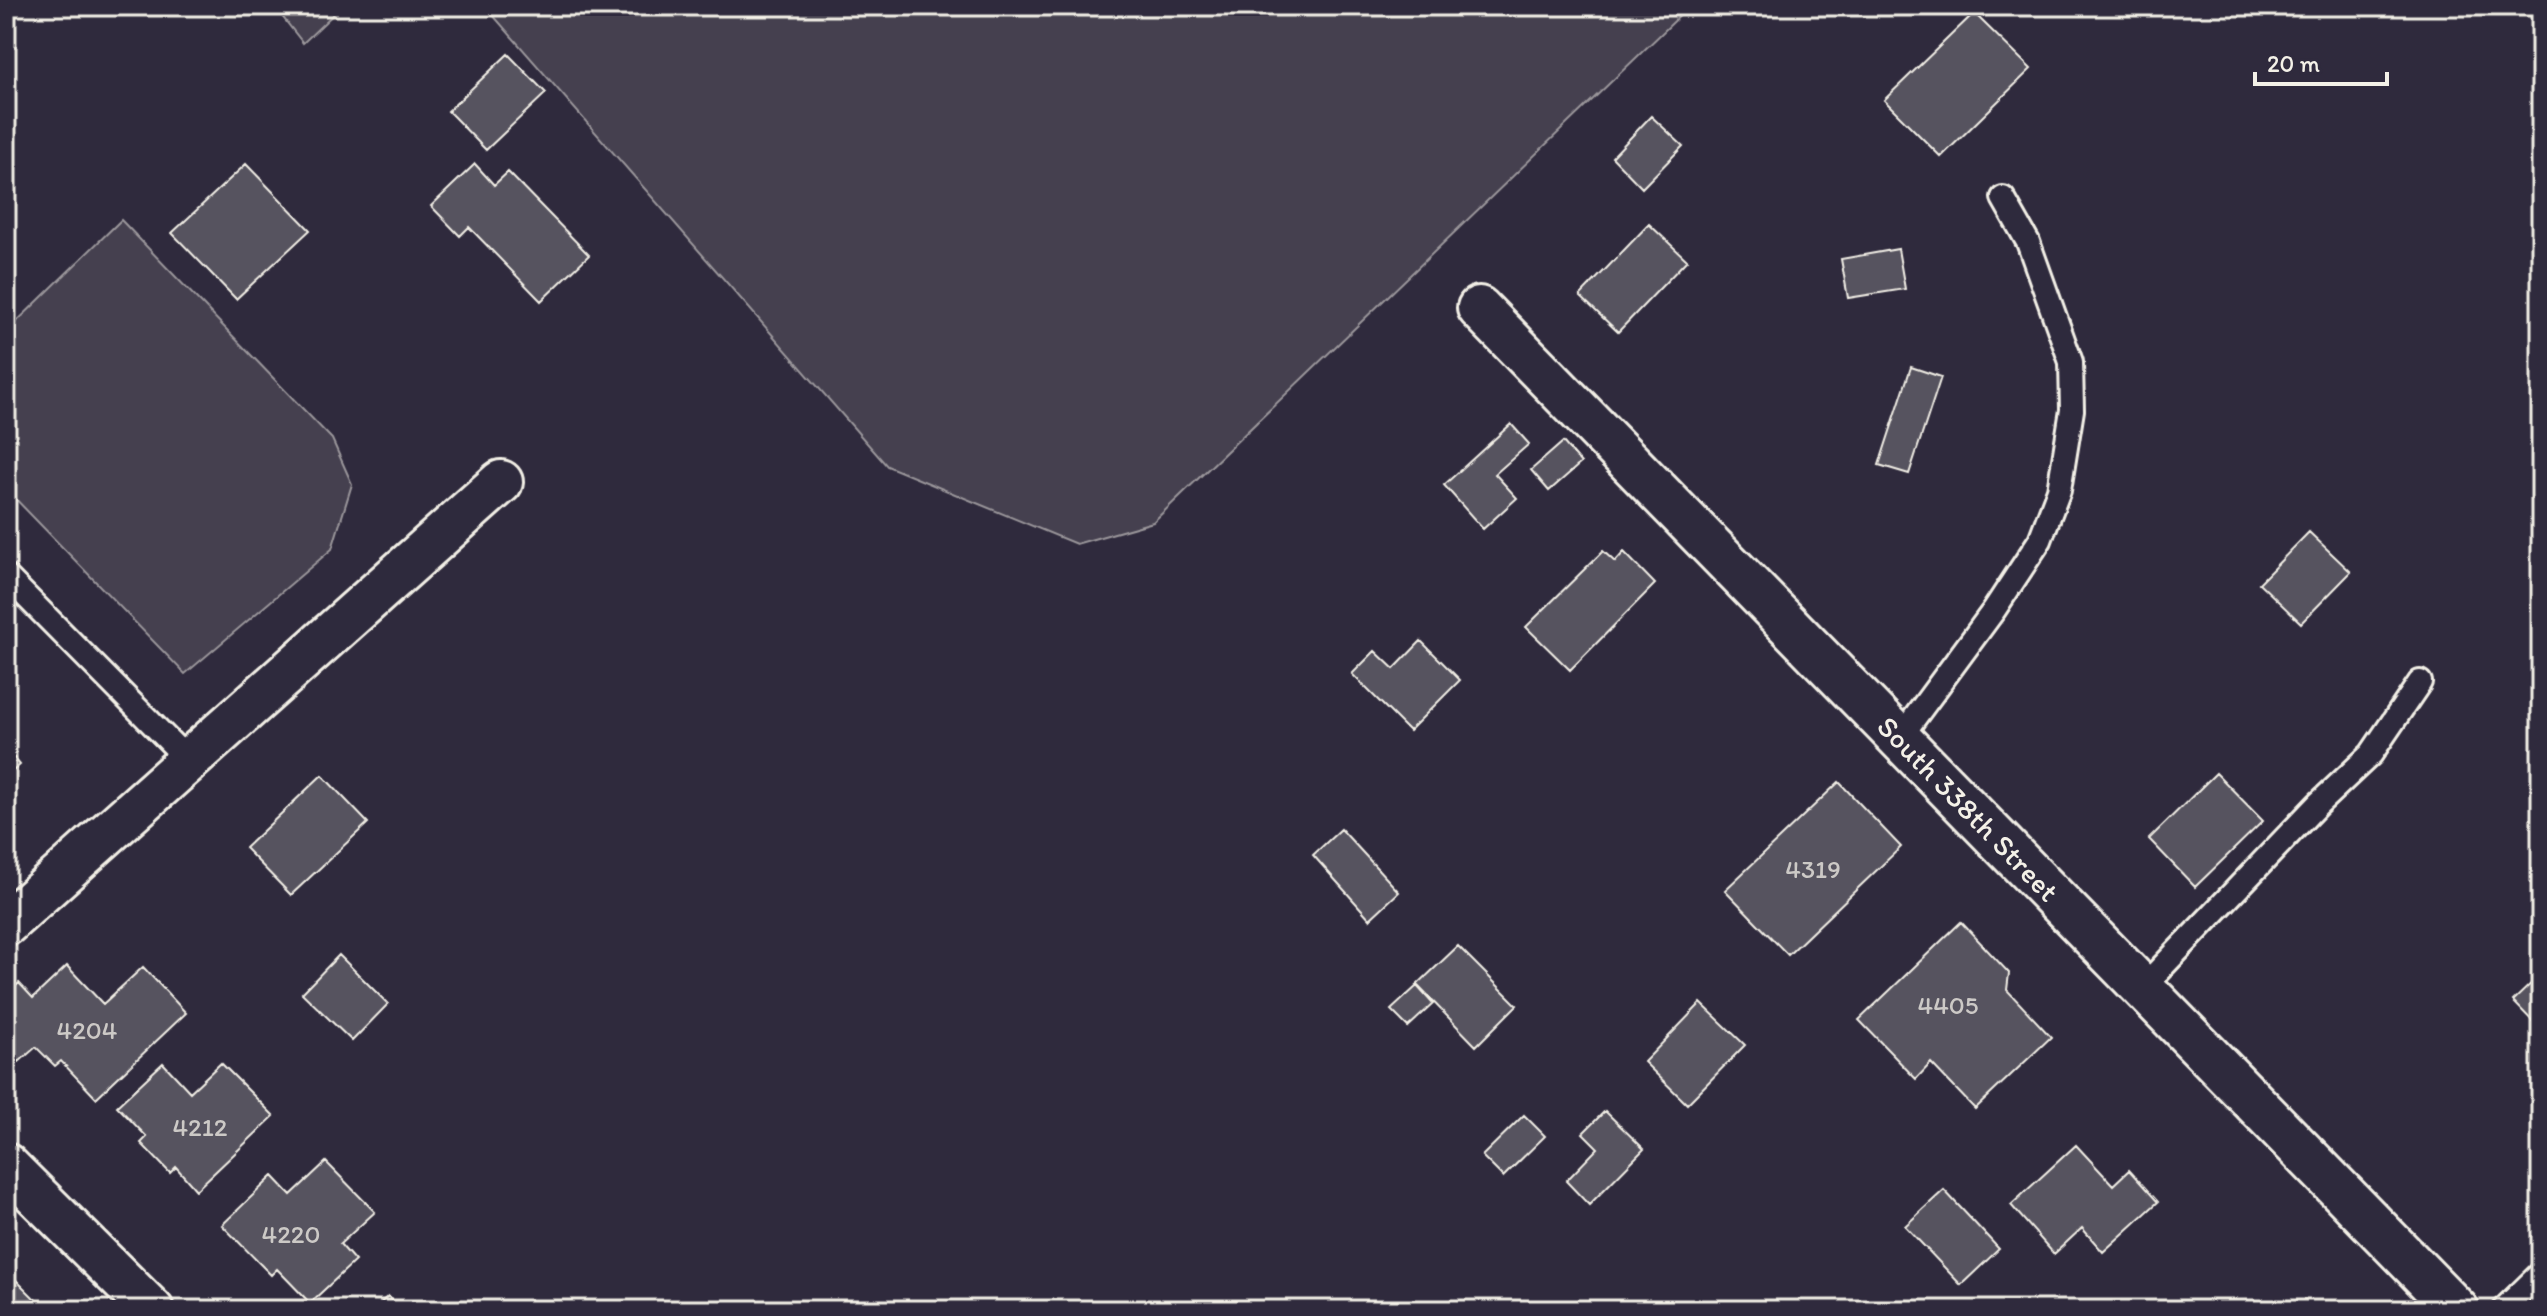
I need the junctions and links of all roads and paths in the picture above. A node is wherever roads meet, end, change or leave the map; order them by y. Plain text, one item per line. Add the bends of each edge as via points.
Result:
1 (2003, 198) dead end
2 (1479, 308) dead end
3 (501, 482) dead end
4 (6, 576) edge
5 (2420, 682) dead end
6 (1899, 739) junction
7 (188, 760) junction
8 (6, 924) edge
9 (2142, 988) junction
10 (6, 1165) edge
11 (2541, 1273) edge
12 (152, 1310) edge
13 (2457, 1310) edge
14 (2503, 1310) edge

1 - 6 lane via 2028,242 2071,362 2072,410 2059,490 2040,540
2 - 6 street, South 338th Street
3 - 7 street
4 - 7 lane
5 - 9 lane via 2371,754
6 - 9 street, South 338th Street
7 - 8 street
9 - 13 street, South 338th Street
10 - 12 street
11 - 14 lane

